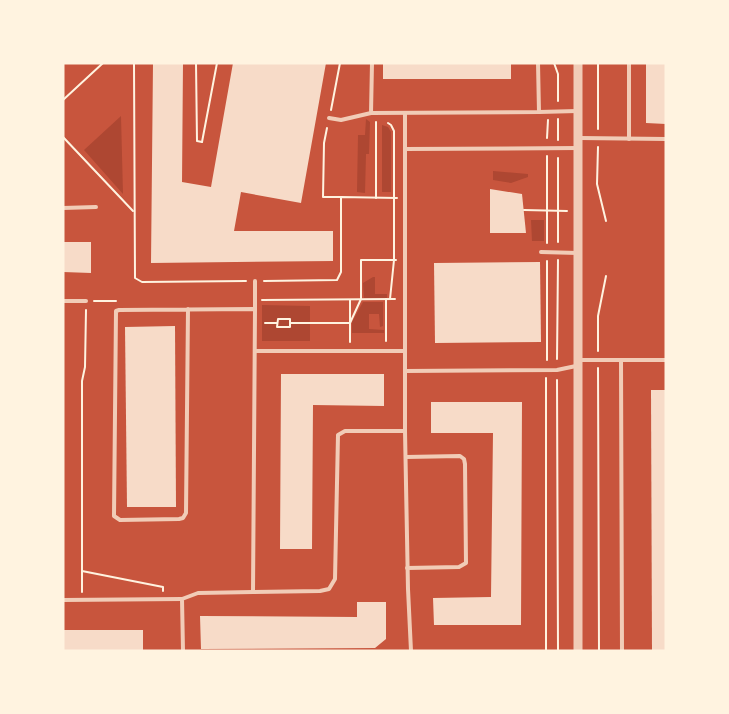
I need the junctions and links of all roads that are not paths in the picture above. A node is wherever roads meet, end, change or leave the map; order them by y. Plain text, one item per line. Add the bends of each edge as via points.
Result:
1 (372, 63) edge
2 (538, 63) edge
3 (578, 63) edge
4 (629, 63) edge
5 (579, 111) junction
6 (539, 112) junction
7 (374, 113) junction
8 (405, 114) junction
9 (329, 118) road end
10 (628, 139) junction
11 (666, 139) edge
12 (579, 143) junction
13 (405, 149) junction
14 (96, 207) dead end
15 (63, 208) edge
16 (541, 252) dead end
17 (579, 253) junction
18 (255, 281) road end
19 (63, 301) edge
20 (86, 301) road end
21 (188, 309) junction
22 (255, 309) junction
23 (255, 351) junction
24 (405, 351) junction
25 (621, 360) junction
26 (666, 360) edge
27 (579, 362) junction
28 (405, 371) junction
29 (405, 431) junction
30 (406, 457) junction
31 (407, 568) junction
32 (253, 592) junction
33 (182, 599) junction
34 (63, 600) edge
35 (183, 651) edge
36 (411, 651) edge
37 (578, 651) edge
38 (622, 651) edge

1 - 7 lane
2 - 6 lane
3 - 5 street
4 - 10 lane
5 - 6 lane
5 - 12 street
6 - 8 lane
7 - 8 lane
7 - 9 lane via 341,120
8 - 13 lane
10 - 11 lane
10 - 12 lane
12 - 13 lane via 558,148
12 - 17 street
13 - 24 lane
14 - 15 lane
16 - 17 lane
17 - 27 street
18 - 22 lane
19 - 20 lane
21 - 21 lane via 119,310 114,315 116,519 179,519 186,513
21 - 22 lane
22 - 23 lane
23 - 24 lane
23 - 32 lane
24 - 28 lane
25 - 26 lane
25 - 27 lane
25 - 38 lane
27 - 28 lane via 547,371
27 - 37 street
28 - 29 lane
29 - 30 lane
29 - 32 lane via 345,431 338,435 332,587 320,591
30 - 31 lane
30 - 31 lane via 464,459 467,561 462,567
31 - 36 lane
32 - 33 lane via 198,593
33 - 34 lane
33 - 35 lane

